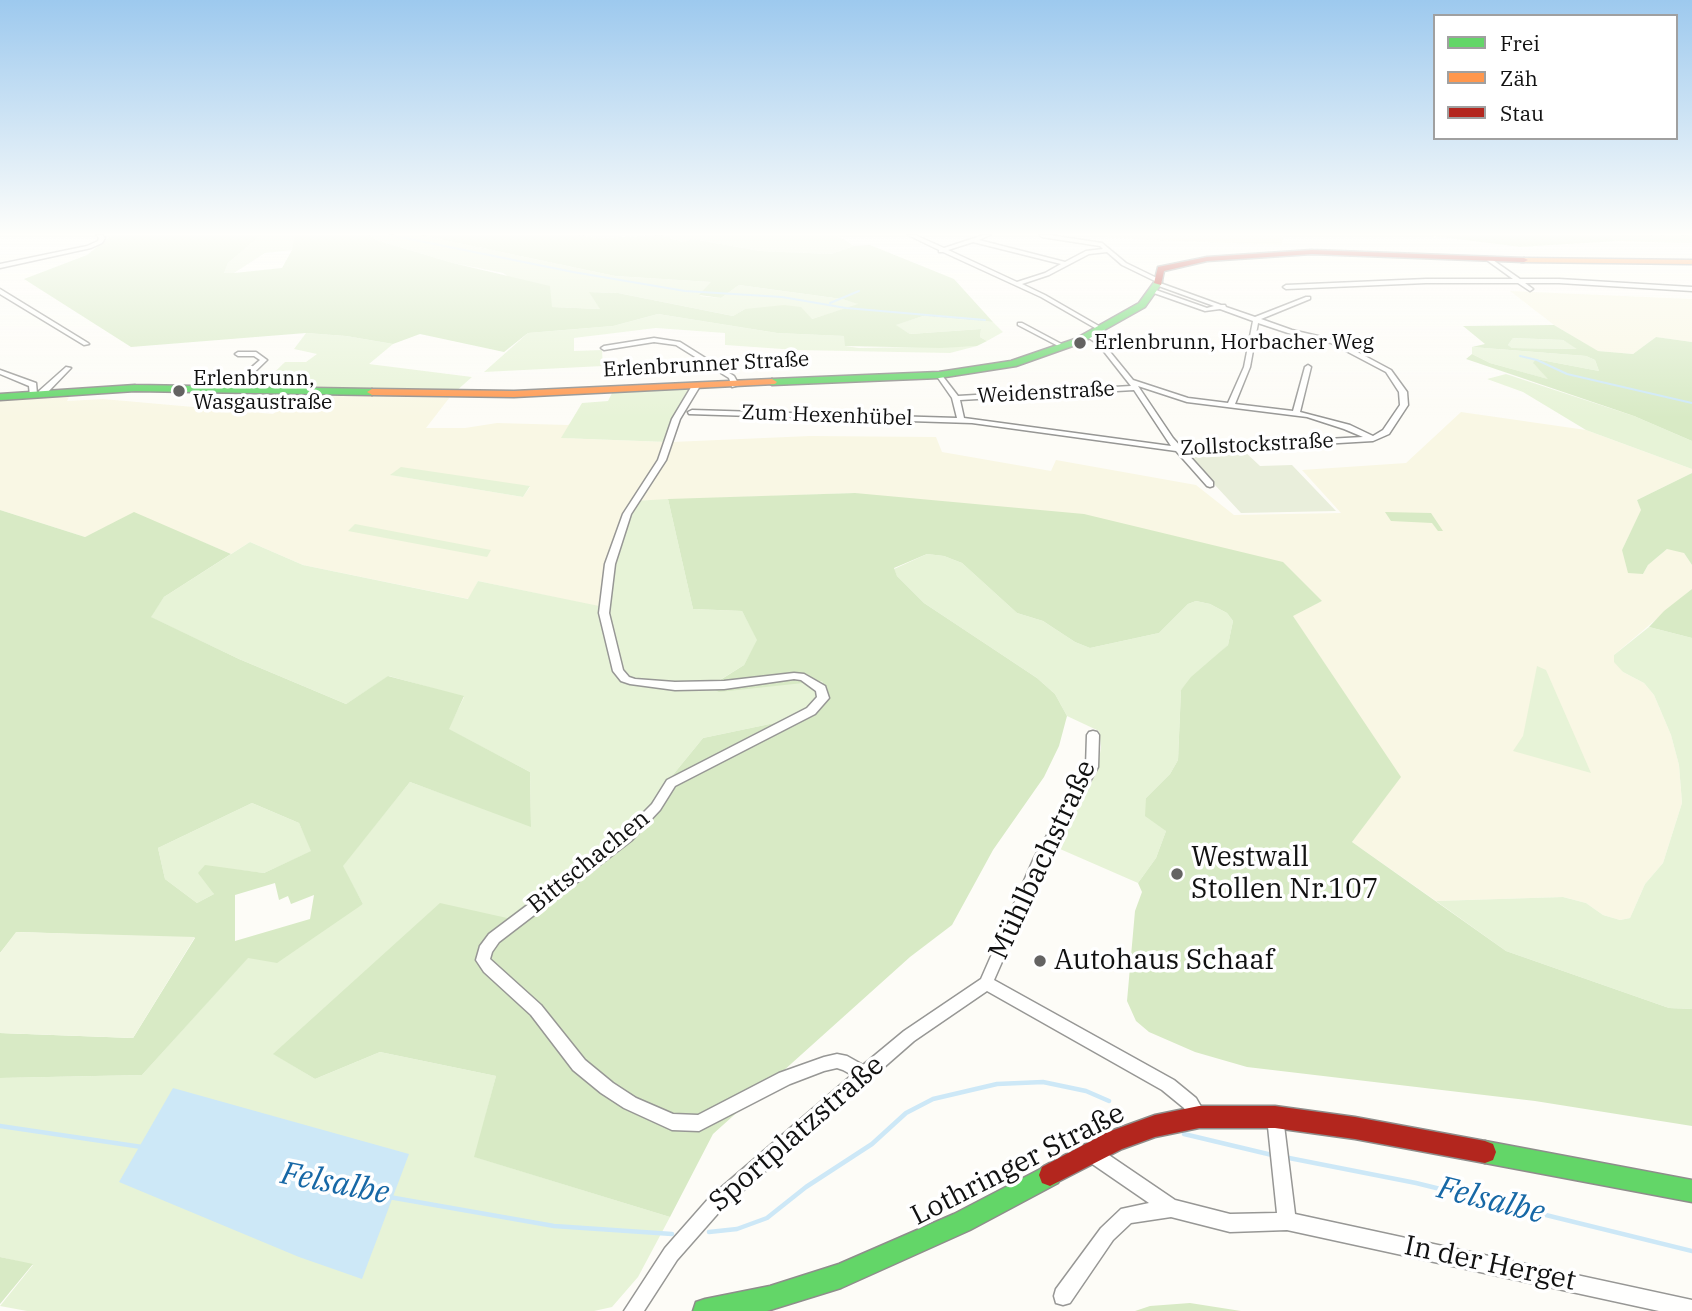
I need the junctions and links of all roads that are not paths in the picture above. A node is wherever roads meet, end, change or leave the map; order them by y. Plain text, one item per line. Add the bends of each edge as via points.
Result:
1 (8, 296) edge
2 (1036, 296) edge
3 (1149, 296) edge
4 (1178, 296) edge
5 (1305, 296) edge
6 (1256, 319) junction
7 (1020, 324) dead end
8 (1095, 333) junction
9 (86, 344) dead end
10 (1064, 347) junction
11 (604, 348) dead end
12 (238, 354) dead end
13 (1308, 367) dead end
14 (68, 368) dead end
15 (0, 372) edge
16 (939, 375) junction
17 (736, 384) junction
18 (1134, 384) junction
19 (696, 386) junction
20 (232, 389) junction
21 (38, 394) junction
22 (0, 397) edge
23 (956, 398) junction
24 (1231, 405) junction
25 (692, 412) dead end
26 (1296, 413) junction
27 (961, 420) junction
28 (1373, 439) junction
29 (1178, 450) junction
30 (1210, 484) dead end
31 (1093, 735) dead end
32 (986, 983) junction
33 (864, 1075) junction
34 (1199, 1117) junction
35 (1275, 1117) junction
36 (1091, 1153) junction
37 (1692, 1191) edge
38 (1171, 1208) junction
39 (1287, 1222) junction
40 (1063, 1296) dead end
41 (1692, 1309) edge
42 (633, 1311) edge
43 (705, 1311) edge

1 - 9 street
2 - 8 street
3 - 8 street, Erlenbrunner Straße
4 - 6 street via 1207,310 1223,306
5 - 6 street via 1308,298
6 - 24 street via 1247,367
6 - 28 street via 1333,341 1389,371 1405,401 1386,432
7 - 10 street
8 - 10 street, Erlenbrunner Straße
8 - 18 street
10 - 16 street, Erlenbrunner Straße via 991,368
11 - 17 street via 654,340 678,343
12 - 20 street via 256,354 264,360
13 - 26 street
14 - 21 street
15 - 21 street via 33,386
16 - 17 street, Erlenbrunner Straße
16 - 23 street
17 - 19 street, Erlenbrunner Straße
18 - 23 street, Weidenstraße
18 - 24 street via 1187,400
18 - 29 street
19 - 20 street, Erlenbrunner Straße via 489,395
19 - 33 street, Bittschachen via 676,419 662,460 627,514 613,552 604,613 618,671 625,679 663,685 804,677 821,689 823,698 811,711 671,783 656,807 626,837 494,938 483,960 536,1010 579,1065 630,1103 672,1122 699,1123 785,1078 824,1064 847,1063
20 - 21 street, Erlenbrunner Straße
21 - 22 street, Erlenbrunner Straße
23 - 27 street
24 - 26 street
25 - 27 street, Zum Hexenhübel
26 - 28 street via 1347,426
27 - 29 street, Zollstockstraße
28 - 29 street, Zollstockstraße
29 - 30 street
31 - 32 street, Mühlbachstraße via 1093,767 1036,868
32 - 33 street, Sportplatzstraße via 930,1020
32 - 34 street, Mühlbachstraße via 1168,1085 1191,1103
33 - 42 street, Sportplatzstraße via 704,1214
34 - 35 street, Lothringer Straße
34 - 36 street, Lothringer Straße via 1133,1133
35 - 37 street, Lothringer Straße
35 - 39 street
36 - 38 street, In der Herget
36 - 43 street, Lothringer Straße via 962,1222 860,1268 810,1287
38 - 39 street, In der Herget via 1230,1223
38 - 40 street, In der Herget via 1127,1215 1107,1234
39 - 41 street, In der Herget

